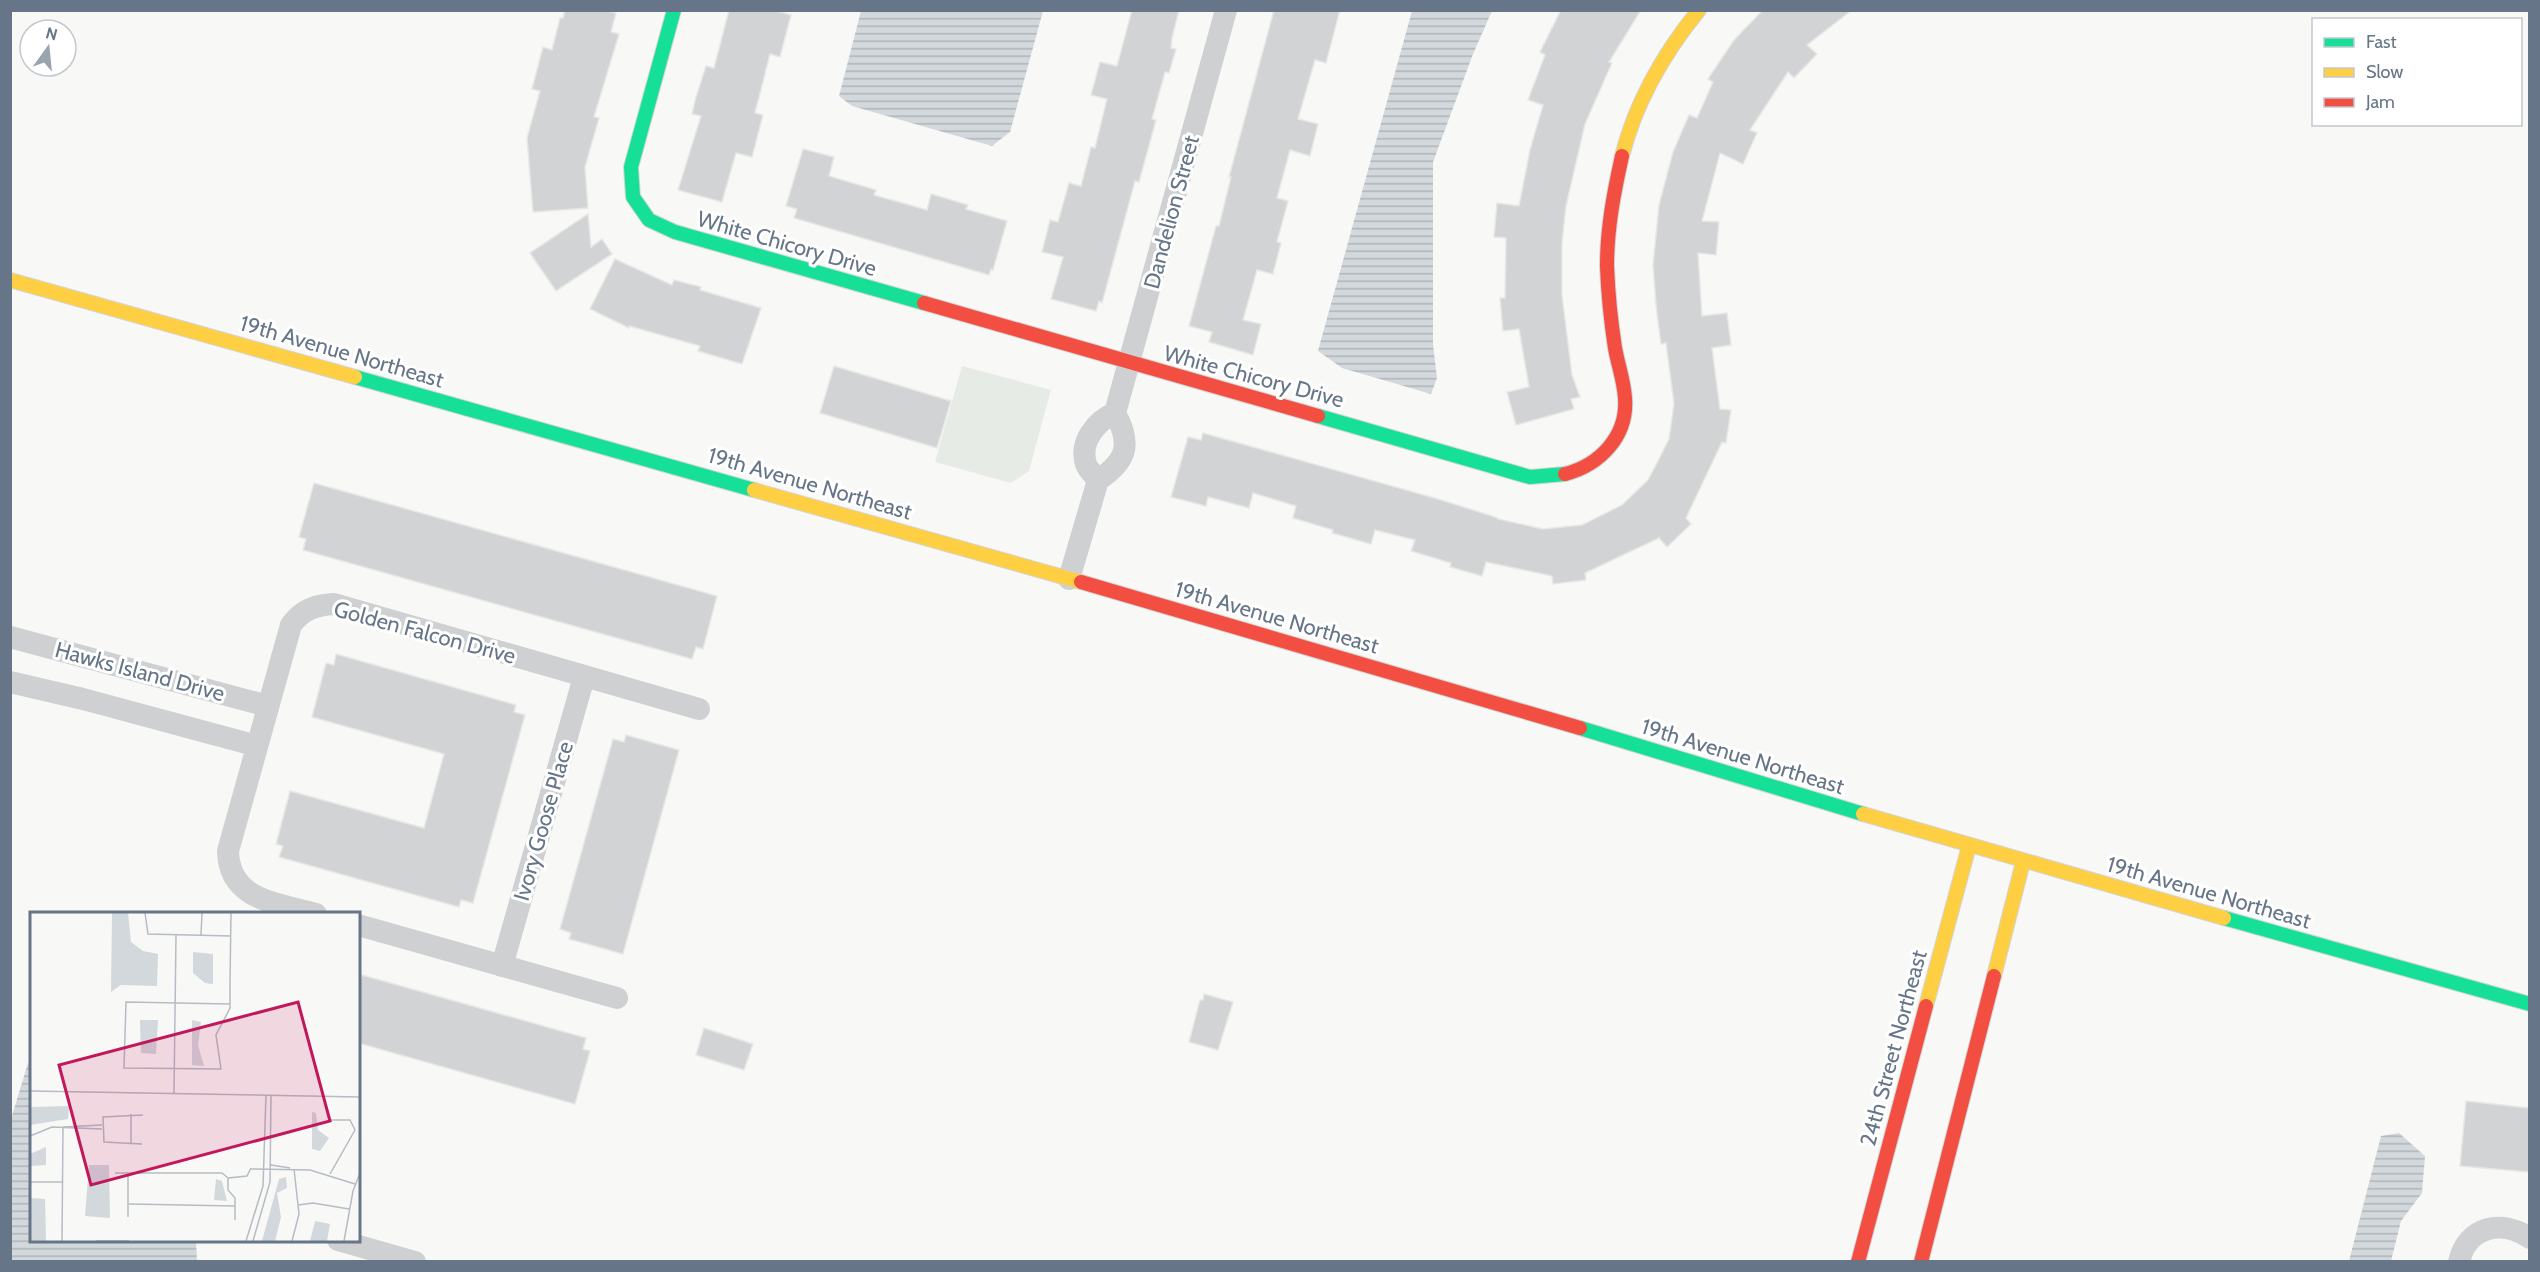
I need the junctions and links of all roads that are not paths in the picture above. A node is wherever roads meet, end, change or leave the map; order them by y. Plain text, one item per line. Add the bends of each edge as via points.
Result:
1 (674, 10) edge
2 (1226, 10) edge
3 (1699, 10) edge
4 (10, 280) edge
5 (1130, 364) junction
6 (1116, 413) junction
7 (1098, 480) junction
8 (1069, 579) junction
9 (10, 637) edge
10 (584, 677) junction
11 (10, 682) edge
12 (268, 706) junction
13 (699, 709) dead end
14 (257, 746) junction
15 (1969, 846) junction
16 (2023, 862) junction
17 (310, 912) edge
18 (360, 926) edge
19 (502, 966) junction
20 (617, 998) dead end
21 (2529, 1004) edge
22 (2529, 1238) edge
23 (344, 1242) edge
24 (403, 1260) edge
25 (1858, 1262) edge
26 (1921, 1262) edge
27 (2459, 1262) edge

1 - 5 street, White Chicory Drive via 630,167 633,198 649,220 685,236
2 - 5 street, Dandelion Street
3 - 5 street, White Chicory Drive via 1657,68 1619,165 1606,280 1626,395 1623,421 1612,444 1594,464 1576,473 1530,477
4 - 8 street, 19th Avenue Northeast
5 - 6 street, Dandelion Street
6 - 7 street via 1126,444 1117,465
6 - 7 street via 1104,418 1092,431 1085,448 1086,465
7 - 8 street
8 - 15 street, 19th Avenue Northeast
9 - 12 street, Hawks Island Drive
10 - 12 street, Golden Falcon Drive via 334,604 321,605 298,615 291,625
10 - 13 street, Golden Falcon Drive
10 - 19 street, Ivory Goose Place
11 - 14 street, Hawks Island Drive
12 - 14 street, Golden Falcon Drive
14 - 17 street, Golden Falcon Drive via 228,851 228,867 246,892
15 - 16 street, 19th Avenue Northeast
15 - 25 street, 24th Street Northeast
16 - 21 street, 19th Avenue Northeast
16 - 26 street
18 - 19 street
19 - 20 street
22 - 27 street via 2518,1230 2491,1227 2468,1242
23 - 24 street

